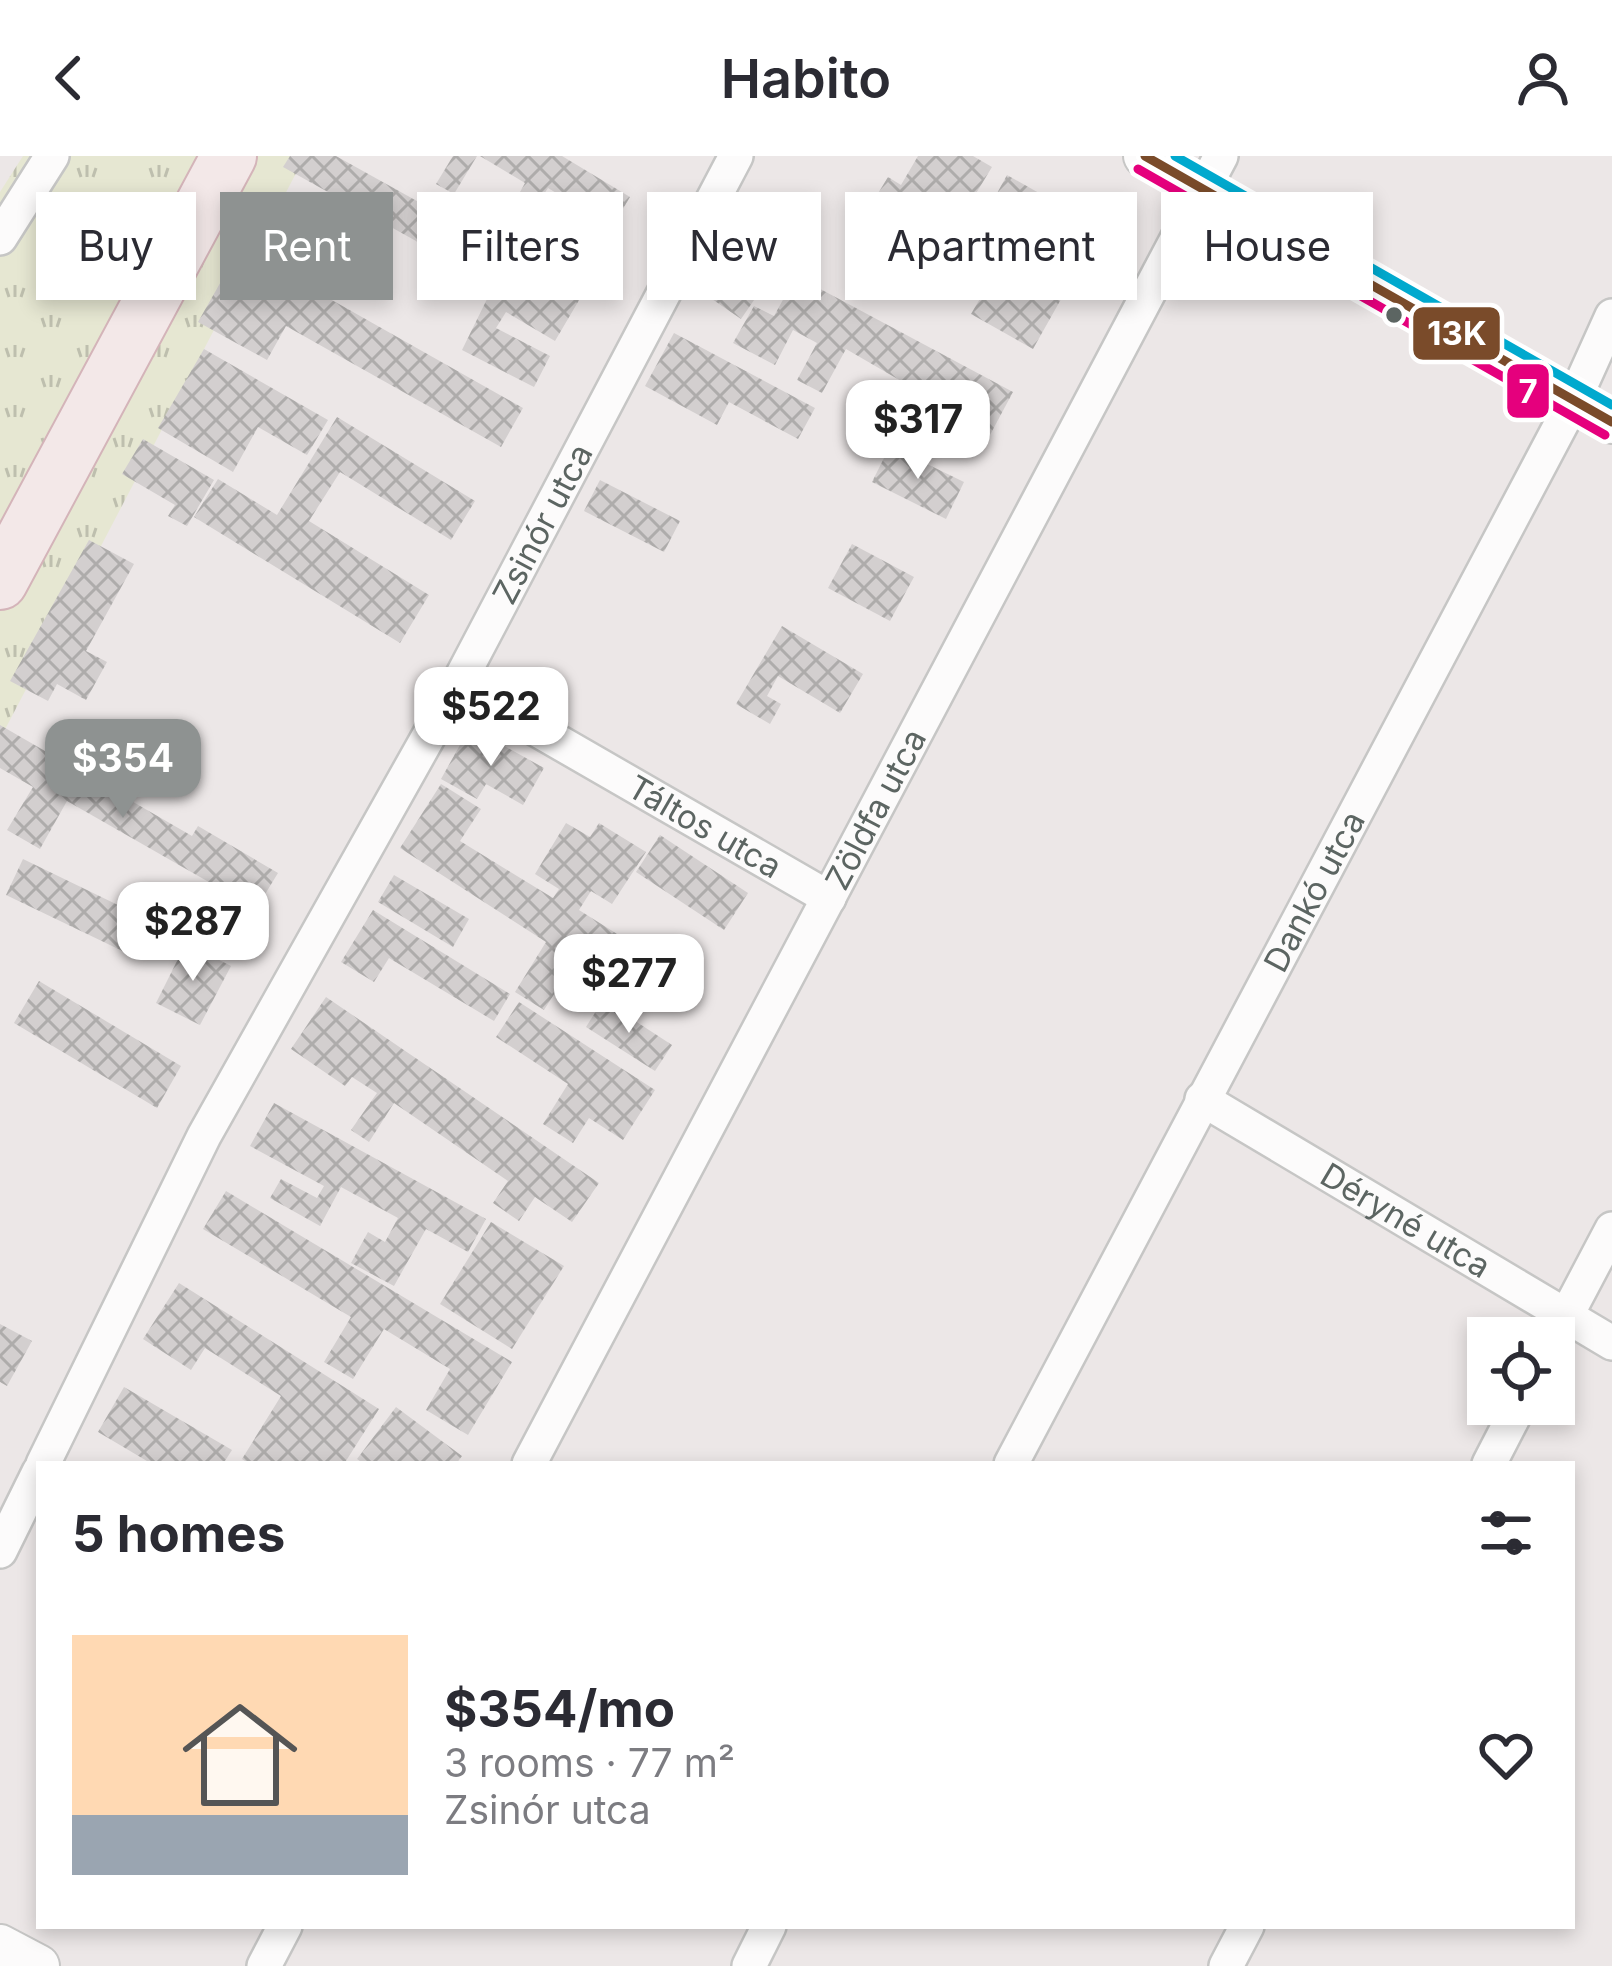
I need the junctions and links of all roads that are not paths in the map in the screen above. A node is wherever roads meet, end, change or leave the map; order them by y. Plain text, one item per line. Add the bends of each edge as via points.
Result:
1 (52, 156) edge
2 (229, 156) edge
3 (736, 156) edge
4 (1145, 156) edge
5 (1212, 173) edge
6 (0, 238) edge
7 (1612, 316) edge
8 (1574, 400) junction
9 (1612, 422) edge
10 (0, 582) edge
11 (458, 684) junction
12 (829, 898) junction
13 (1202, 1099) junction
14 (1612, 1229) edge
15 (1543, 1317) edge
16 (1566, 1317) edge
17 (1575, 1332) edge
18 (1612, 1343) edge
19 (1509, 1425) edge
20 (44, 1461) edge
21 (531, 1461) edge
22 (1013, 1461) edge
23 (1491, 1461) edge
24 (36, 1478) edge
25 (0, 1551) edge
26 (283, 1929) edge
27 (768, 1929) edge
28 (1245, 1929) edge
29 (0, 1946) edge
30 (38, 1966) edge
31 (264, 1966) edge
32 (748, 1966) edge
33 (1226, 1966) edge

1 - 6 street
2 - 10 main road
3 - 11 street, Zsinór utca
4 - 5 street
5 - 8 street
5 - 12 street, Zöldfa utca
7 - 8 street, Dankó utca
8 - 9 street
8 - 13 street, Dankó utca
11 - 12 street, Táltos utca
11 - 20 street, Zsinór utca via 204,1136
12 - 21 street, Zöldfa utca
13 - 15 street, Déryné utca
13 - 22 street, Dankó utca
14 - 16 street
17 - 18 street, Déryné utca
19 - 23 street
24 - 25 street, Zsinór utca
26 - 31 street
27 - 32 street
28 - 33 street
29 - 30 street

